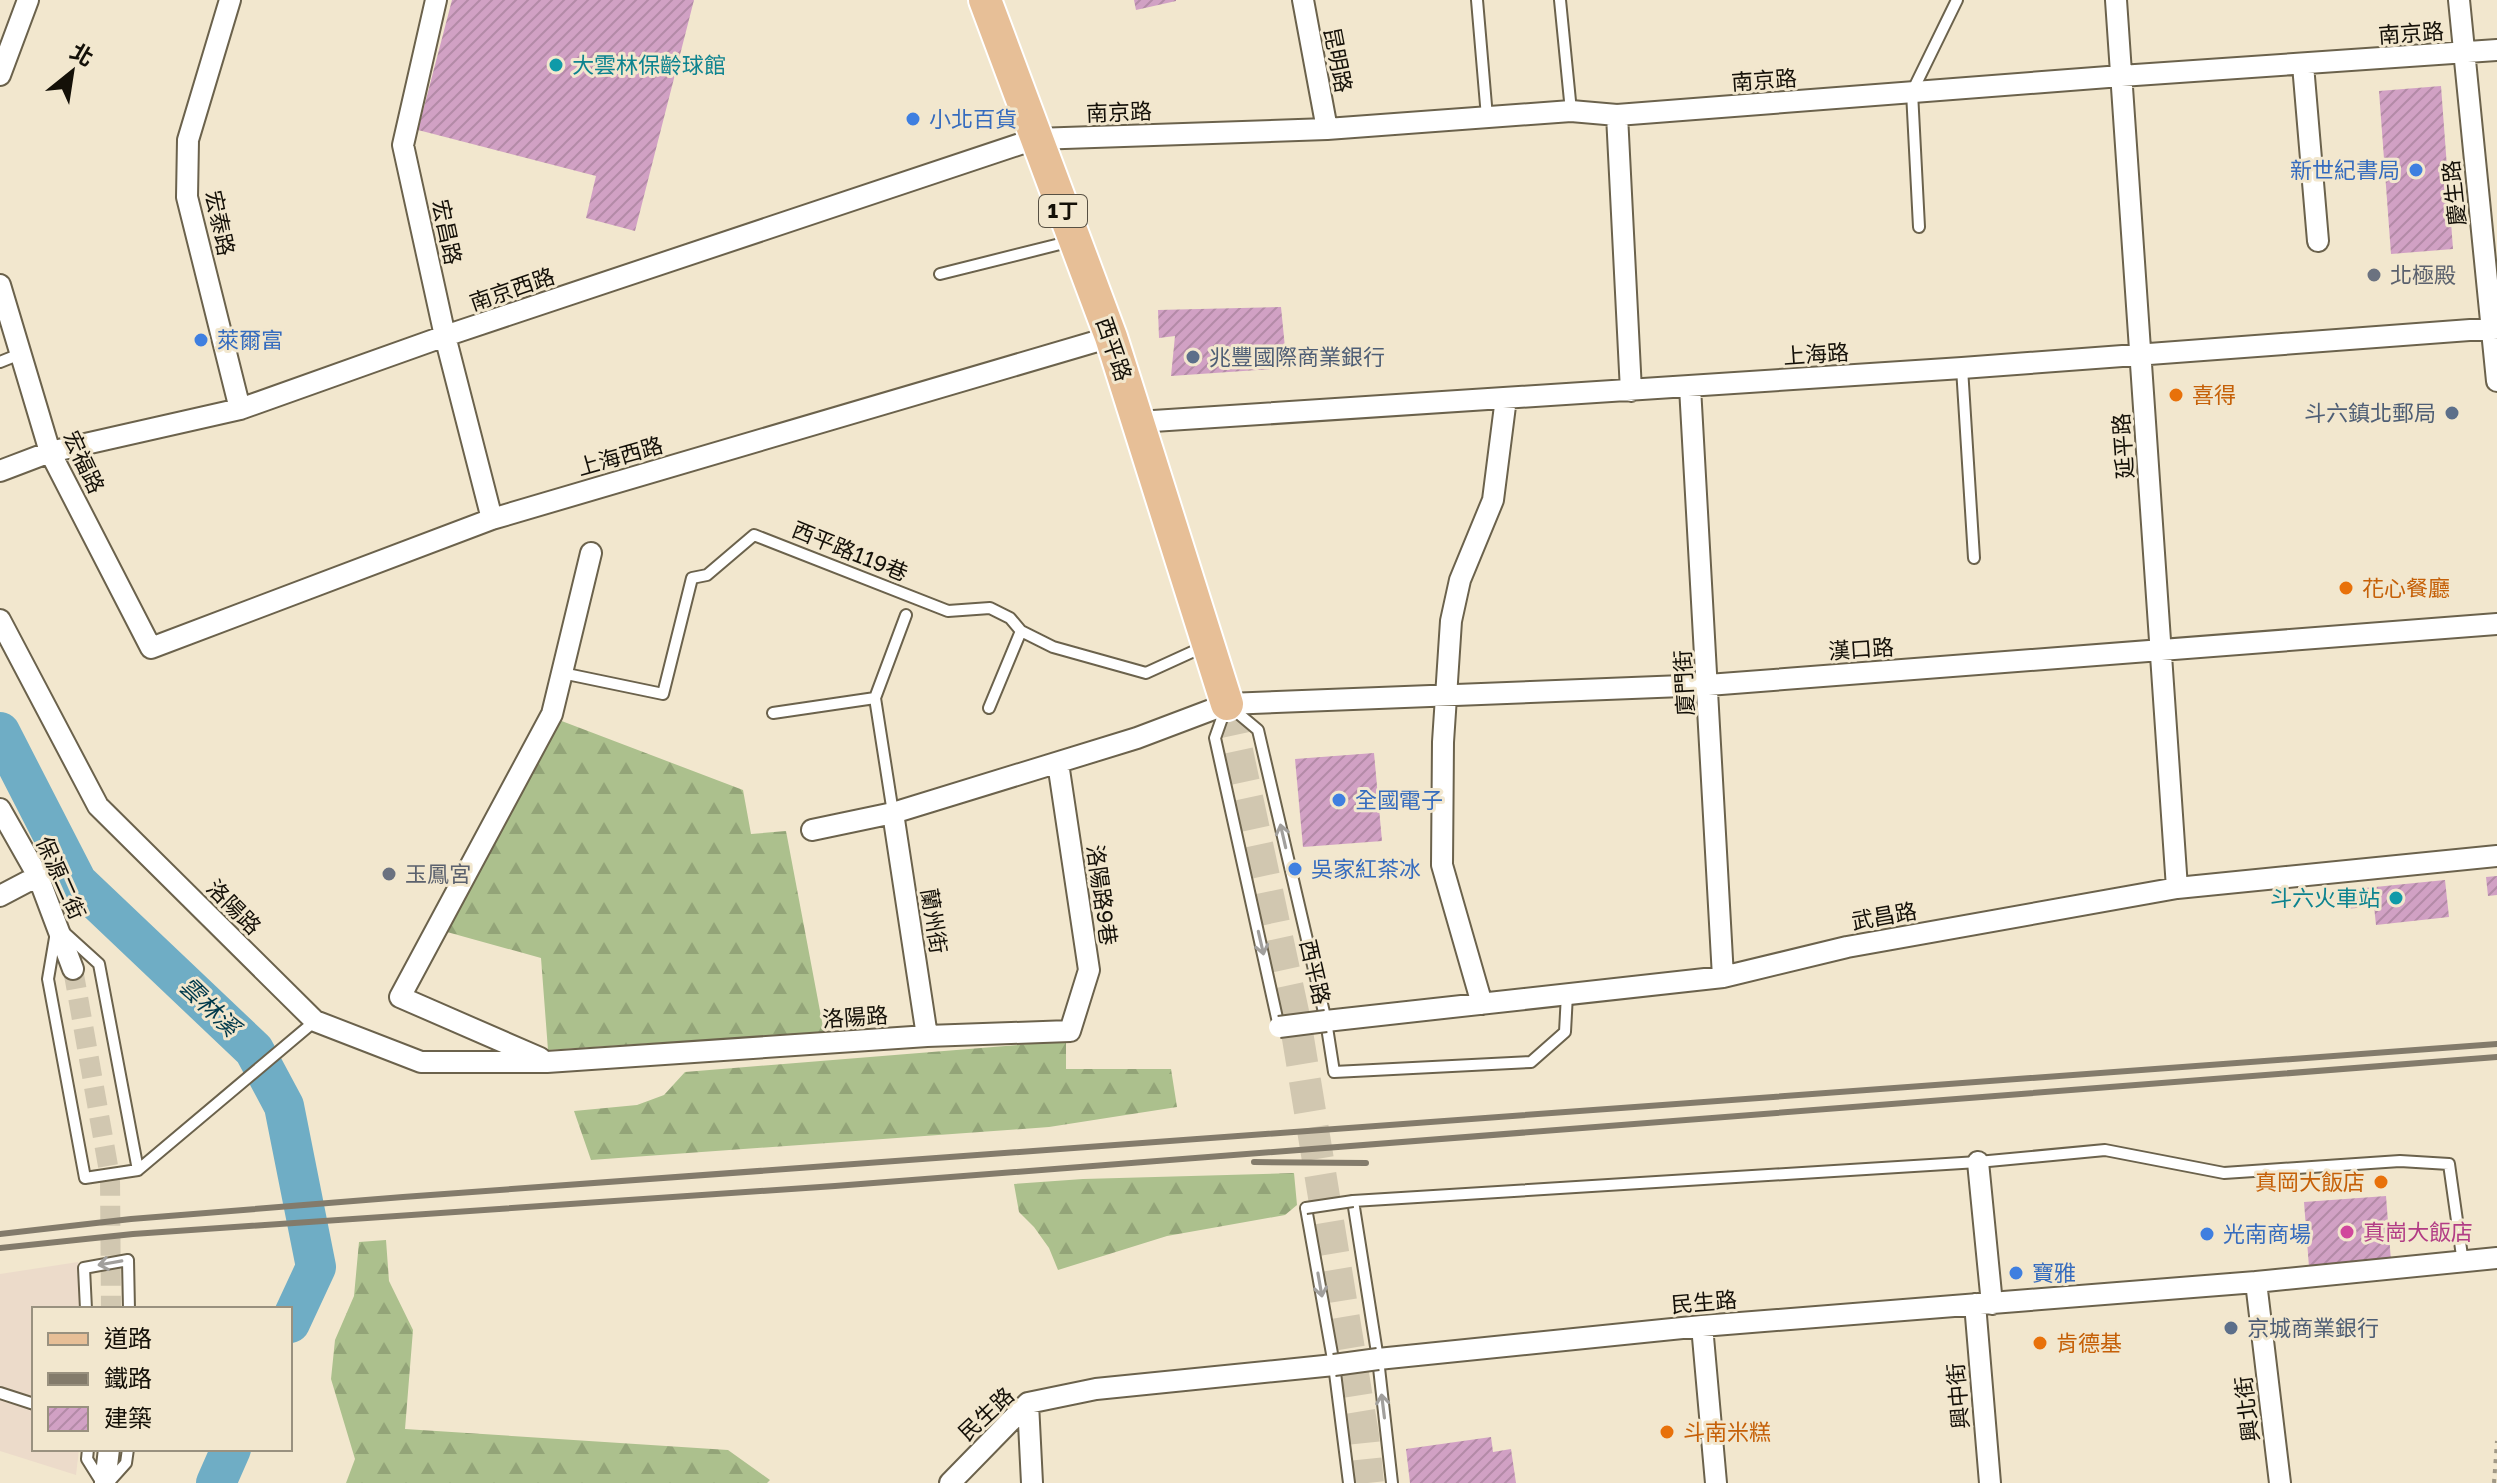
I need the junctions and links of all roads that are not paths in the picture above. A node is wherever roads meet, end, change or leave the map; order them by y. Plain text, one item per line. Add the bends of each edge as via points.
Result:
1 (28, 0) edge
2 (230, 0) edge
3 (436, 0) edge
4 (985, 0) edge
5 (1303, 0) edge
6 (1477, 0) edge
7 (1560, 0) edge
8 (1957, 0) edge
9 (2116, 0) edge
10 (2459, 0) edge
11 (2497, 50) edge
12 (2464, 53) junction
13 (2303, 65) junction
14 (0, 75) edge
15 (2121, 76) junction
16 (1912, 92) junction
17 (1571, 111) junction
18 (1617, 115) junction
19 (1487, 117) junction
20 (1327, 129) junction
21 (1035, 139) junction
22 (1919, 227) dead end
23 (1074, 240) junction
24 (2318, 241) dead end
25 (940, 274) dead end
26 (0, 285) edge
27 (2494, 328) edge
28 (445, 336) junction
29 (1111, 337) junction
30 (20, 354) junction
31 (2141, 355) junction
32 (0, 362) edge
33 (1962, 368) junction
34 (2497, 381) edge
35 (1690, 387) junction
36 (1631, 391) junction
37 (1506, 398) junction
38 (240, 409) junction
39 (1138, 422) junction
40 (50, 452) junction
41 (0, 471) edge
42 (492, 519) junction
43 (591, 553) dead end
44 (1974, 558) dead end
45 (906, 615) dead end
46 (0, 620) edge
47 (2497, 624) edge
48 (1021, 631) junction
49 (1208, 645) junction
50 (151, 648) joint
51 (2162, 651) junction
52 (562, 673) junction
53 (1708, 685) junction
54 (1447, 695) junction
55 (875, 698) junction
56 (1227, 704) junction
57 (989, 708) dead end
58 (773, 713) dead end
59 (1058, 763) junction
60 (0, 809) edge
61 (893, 813) junction
62 (812, 830) dead end
63 (2497, 856) edge
64 (38, 876) junction
65 (2177, 888) junction
66 (0, 896) edge
67 (57, 926) junction
68 (73, 969) tunnel mouth
69 (1723, 977) junction
70 (1567, 994) junction
71 (1482, 1004) junction
72 (315, 1021) junction
73 (1326, 1021) junction
74 (1279, 1027) joint
75 (1070, 1031) joint
76 (927, 1036) junction
77 (547, 1062) junction
78 (1978, 1162) junction
79 (138, 1170) junction
80 (1353, 1201) junction
81 (2497, 1258) edge
82 (2463, 1263) junction
83 (2256, 1282) junction
84 (1983, 1304) junction
85 (86, 1307) edge
86 (129, 1307) edge
87 (1702, 1326) junction
88 (1378, 1359) junction
89 (1334, 1365) junction
90 (0, 1393) edge
91 (32, 1403) edge
92 (1028, 1403) junction
93 (109, 1451) edge
94 (128, 1451) edge
95 (88, 1454) edge
96 (105, 1483) edge
97 (950, 1483) edge
98 (1032, 1483) edge
99 (1349, 1483) edge
100 (1392, 1483) edge
101 (1716, 1483) edge
102 (1990, 1483) edge
103 (2280, 1483) edge

1 - 14 street
2 - 38 street, 宏泰路 via 188,140 187,197
3 - 28 street, 宏昌路 via 403,145
4 - 21 main road, 西平路 / 1丁
5 - 20 street, 昆明路
6 - 19 lane
7 - 17 lane
8 - 16 lane
9 - 15 street, 延平路
10 - 12 street, 慶生路
11 - 12 street, 南京路
12 - 13 street, 南京路
12 - 27 street, 慶生路
13 - 15 street, 南京路
13 - 24 street
15 - 16 street, 南京路
15 - 31 street, 延平路
16 - 18 street, 南京路
16 - 22 lane
17 - 18 street, 南京路
17 - 19 street, 南京路
18 - 36 street
19 - 20 street, 南京路
20 - 21 street, 南京路
21 - 23 main road, 西平路 / 1丁
21 - 28 street, 南京西路
23 - 25 lane
23 - 29 main road, 西平路 / 1丁
26 - 30 street, 宏福路
27 - 31 street, 上海路
27 - 34 street, 慶生路
28 - 38 street, 南京西路
28 - 42 street, 宏昌路
29 - 39 main road, 西平路 / 1丁
29 - 42 street, 上海西路
30 - 32 lane
30 - 40 street, 宏福路
31 - 33 street, 上海路
31 - 51 street, 延平路
33 - 35 street, 上海路
33 - 44 lane
35 - 36 street, 上海路
35 - 53 street, 廈門街
36 - 37 street, 上海路
37 - 39 street, 上海路
37 - 54 street via 1493,500 1460,580 1451,621
38 - 40 street, 南京西路
39 - 49 main road, 西平路 / 1丁
40 - 41 street, 南京西路
40 - 50 street, 宏福路
42 - 50 street, 上海西路
43 - 52 street, 洛陽路
45 - 55 lane
46 - 72 street, 洛陽路 via 98,806
47 - 51 street, 漢口路
48 - 49 lane, 西平路119巷 via 1053,647 1146,673
48 - 52 lane, 西平路119巷 via 990,608 948,611 754,535 707,575 692,578 663,694
48 - 57 lane
49 - 56 main road, 西平路 / 1丁
51 - 53 street, 漢口路
51 - 65 street, 延平路
52 - 77 street, 洛陽路 via 552,714 400,997
53 - 54 street, 漢口路
53 - 69 street, 廈門街
54 - 56 street, 漢口路
54 - 71 street via 1442,865
55 - 58 lane
55 - 61 lane
56 - 59 street
73 -> 56 lane, 西平路 via 1258,730
56 -> 74 lane via 1215,738
59 - 61 street
59 - 75 street, 洛陽路9巷 via 1089,970
60 - 64 street, 保源二街
61 - 62 street
61 - 76 street, 蘭州街
63 - 65 street, 武昌路
64 - 66 street
64 - 67 street, 保源二街
65 - 69 street, 武昌路 via 1847,947
67 - 68 street, 保源二街
67 - 79 lane via 99,964
67 - 79 lane via 48,979 85,1178
69 - 70 street, 武昌路
70 - 71 street, 武昌路
70 - 73 lane, 西平路 via 1565,1032 1531,1062 1334,1072
71 - 73 street, 武昌路
72 - 77 street, 洛陽路 via 421,1062
72 - 79 lane
73 - 74 street, 武昌路, bridge
75 - 76 street, 洛陽路
76 - 77 street, 洛陽路
78 - 80 lane
78 - 82 lane via 2105,1150 2224,1173 2400,1161 2449,1164
78 - 84 street, 興中街
80 - 88 lane
80 -> 89 lane, bridge via 1306,1208
81 - 82 street, 民生路
82 - 83 street, 民生路
83 - 84 street, 民生路
83 - 103 street, 興北街
84 - 87 street, 民生路
84 - 102 street, 興中街
86 -> 85 lane via 128,1260 84,1268
87 - 88 street, 民生路
87 - 101 street
88 - 89 street, 民生路, bridge
100 -> 88 lane
89 - 92 street, 民生路 via 1096,1389
89 - 99 lane
90 - 91 lane
92 - 97 street, 民生路
92 - 98 street
93 - 96 street
94 - 96 lane via 126,1463
95 - 96 lane

